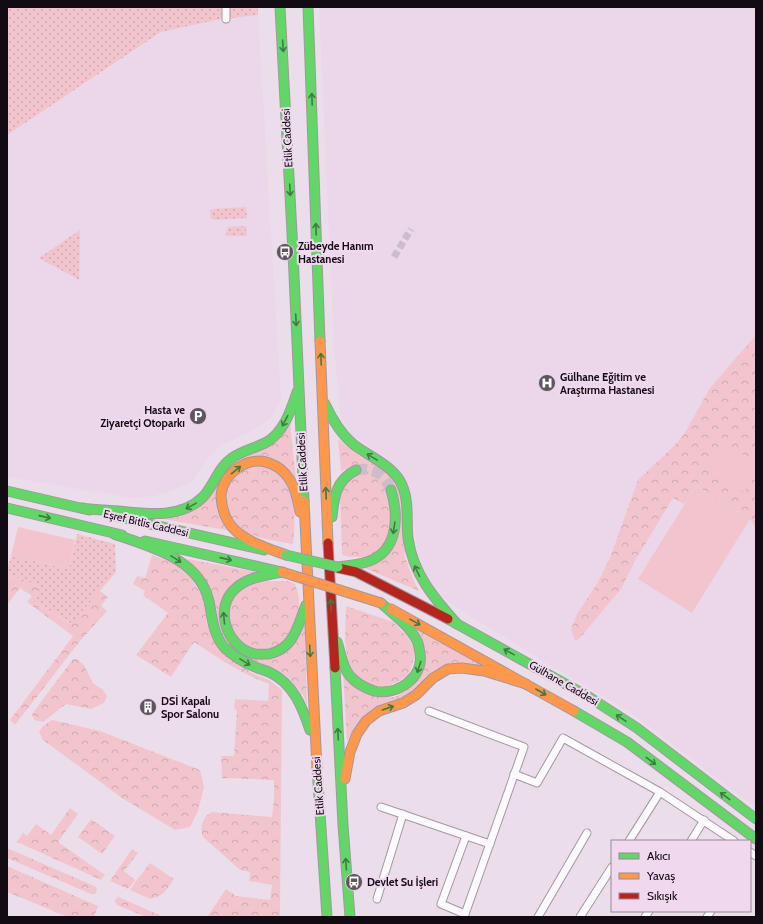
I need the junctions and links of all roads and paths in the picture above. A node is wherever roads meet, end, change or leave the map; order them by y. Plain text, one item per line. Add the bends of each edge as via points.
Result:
1 (226, 7) edge
2 (280, 7) edge
3 (308, 7) edge
4 (226, 19) dead end
5 (299, 385) junction
6 (322, 398) junction
7 (356, 470) tunnel mouth
8 (391, 490) tunnel mouth
9 (7, 491) edge
10 (7, 508) edge
11 (82, 508) junction
12 (114, 534) junction
13 (305, 534) junction
14 (328, 546) junction
15 (286, 555) junction
16 (338, 568) junction
17 (282, 572) junction
18 (308, 598) junction
19 (381, 603) junction
20 (457, 624) junction
21 (332, 625) junction
22 (526, 684) junction
23 (429, 711) dead end
24 (315, 744) junction
25 (514, 774) junction
26 (660, 792) junction
27 (342, 799) junction
28 (381, 807) dead end
29 (403, 814) junction
30 (756, 819) edge
31 (704, 820) junction
32 (587, 833) dead end
33 (466, 836) junction
34 (756, 839) edge
35 (630, 840) edge
36 (692, 840) edge
37 (733, 840) edge
38 (490, 844) junction
39 (611, 869) edge
40 (377, 899) dead end
41 (465, 915) edge
42 (327, 917) edge
43 (350, 917) edge
44 (538, 917) edge
45 (580, 917) edge

1 - 4 street
2 -> 5 main road, Etlik Caddesi
6 -> 3 main road, Etlik Caddesi
5 -> 11 main road via 287,416 276,435 226,463 208,491 194,505 164,514
5 - 13 main road, Etlik Caddesi
14 -> 6 main road, Etlik Caddesi
20 -> 6 main road via 426,587 414,566 408,538 405,493 401,482 393,472 343,434 336,426
7 - 14 main road via 347,474 336,493
8 -> 16 main road via 396,517 394,533 388,547 374,559
9 - 11 main road, Eşref Bitlis Caddesi
10 -> 12 main road, Eşref Bitlis Caddesi
11 - 15 main road, Eşref Bitlis Caddesi
12 -> 17 main road, Eşref Bitlis Caddesi
12 -> 24 main road via 170,555 190,568 207,593 214,628 221,643 245,663 273,674 291,688 299,699
15 -> 13 main road via 241,535 230,524 222,507 221,497 221,490 230,474 251,461 270,463 278,467 292,485
13 - 18 main road, Etlik Caddesi
21 -> 14 main road, Etlik Caddesi
15 - 16 main road, Gülhane Caddesi, bridge
16 - 20 main road, Gülhane Caddesi via 356,572
18 -> 17 main road via 297,630 289,642 278,651 265,655 250,653 238,646 229,636 225,625 224,610 228,597 246,581
17 - 19 main road, Eşref Bitlis Caddesi, bridge
18 -> 24 main road, Etlik Caddesi
19 -> 21 main road via 418,641 422,654 416,676 395,691 373,691 362,687 350,676
19 -> 22 main road, Gülhane Caddesi
30 -> 20 main road, Gülhane Caddesi via 637,728 589,697
27 -> 21 main road, Etlik Caddesi
27 -> 22 main road via 350,752 357,734 366,721 379,712 416,695 448,669 484,671
22 -> 34 main road, Gülhane Caddesi via 627,742
23 - 25 street via 524,747
24 - 42 main road, Etlik Caddesi
25 - 26 street via 537,783 563,738
25 - 38 street
26 - 31 street
26 - 35 street
43 -> 27 main road, Etlik Caddesi
28 - 29 street
29 - 33 street
29 - 40 street
31 - 36 street
31 - 37 street
32 - 44 street
33 - 38 street
33 - 41 street via 441,904
38 - 41 street
39 - 45 street

